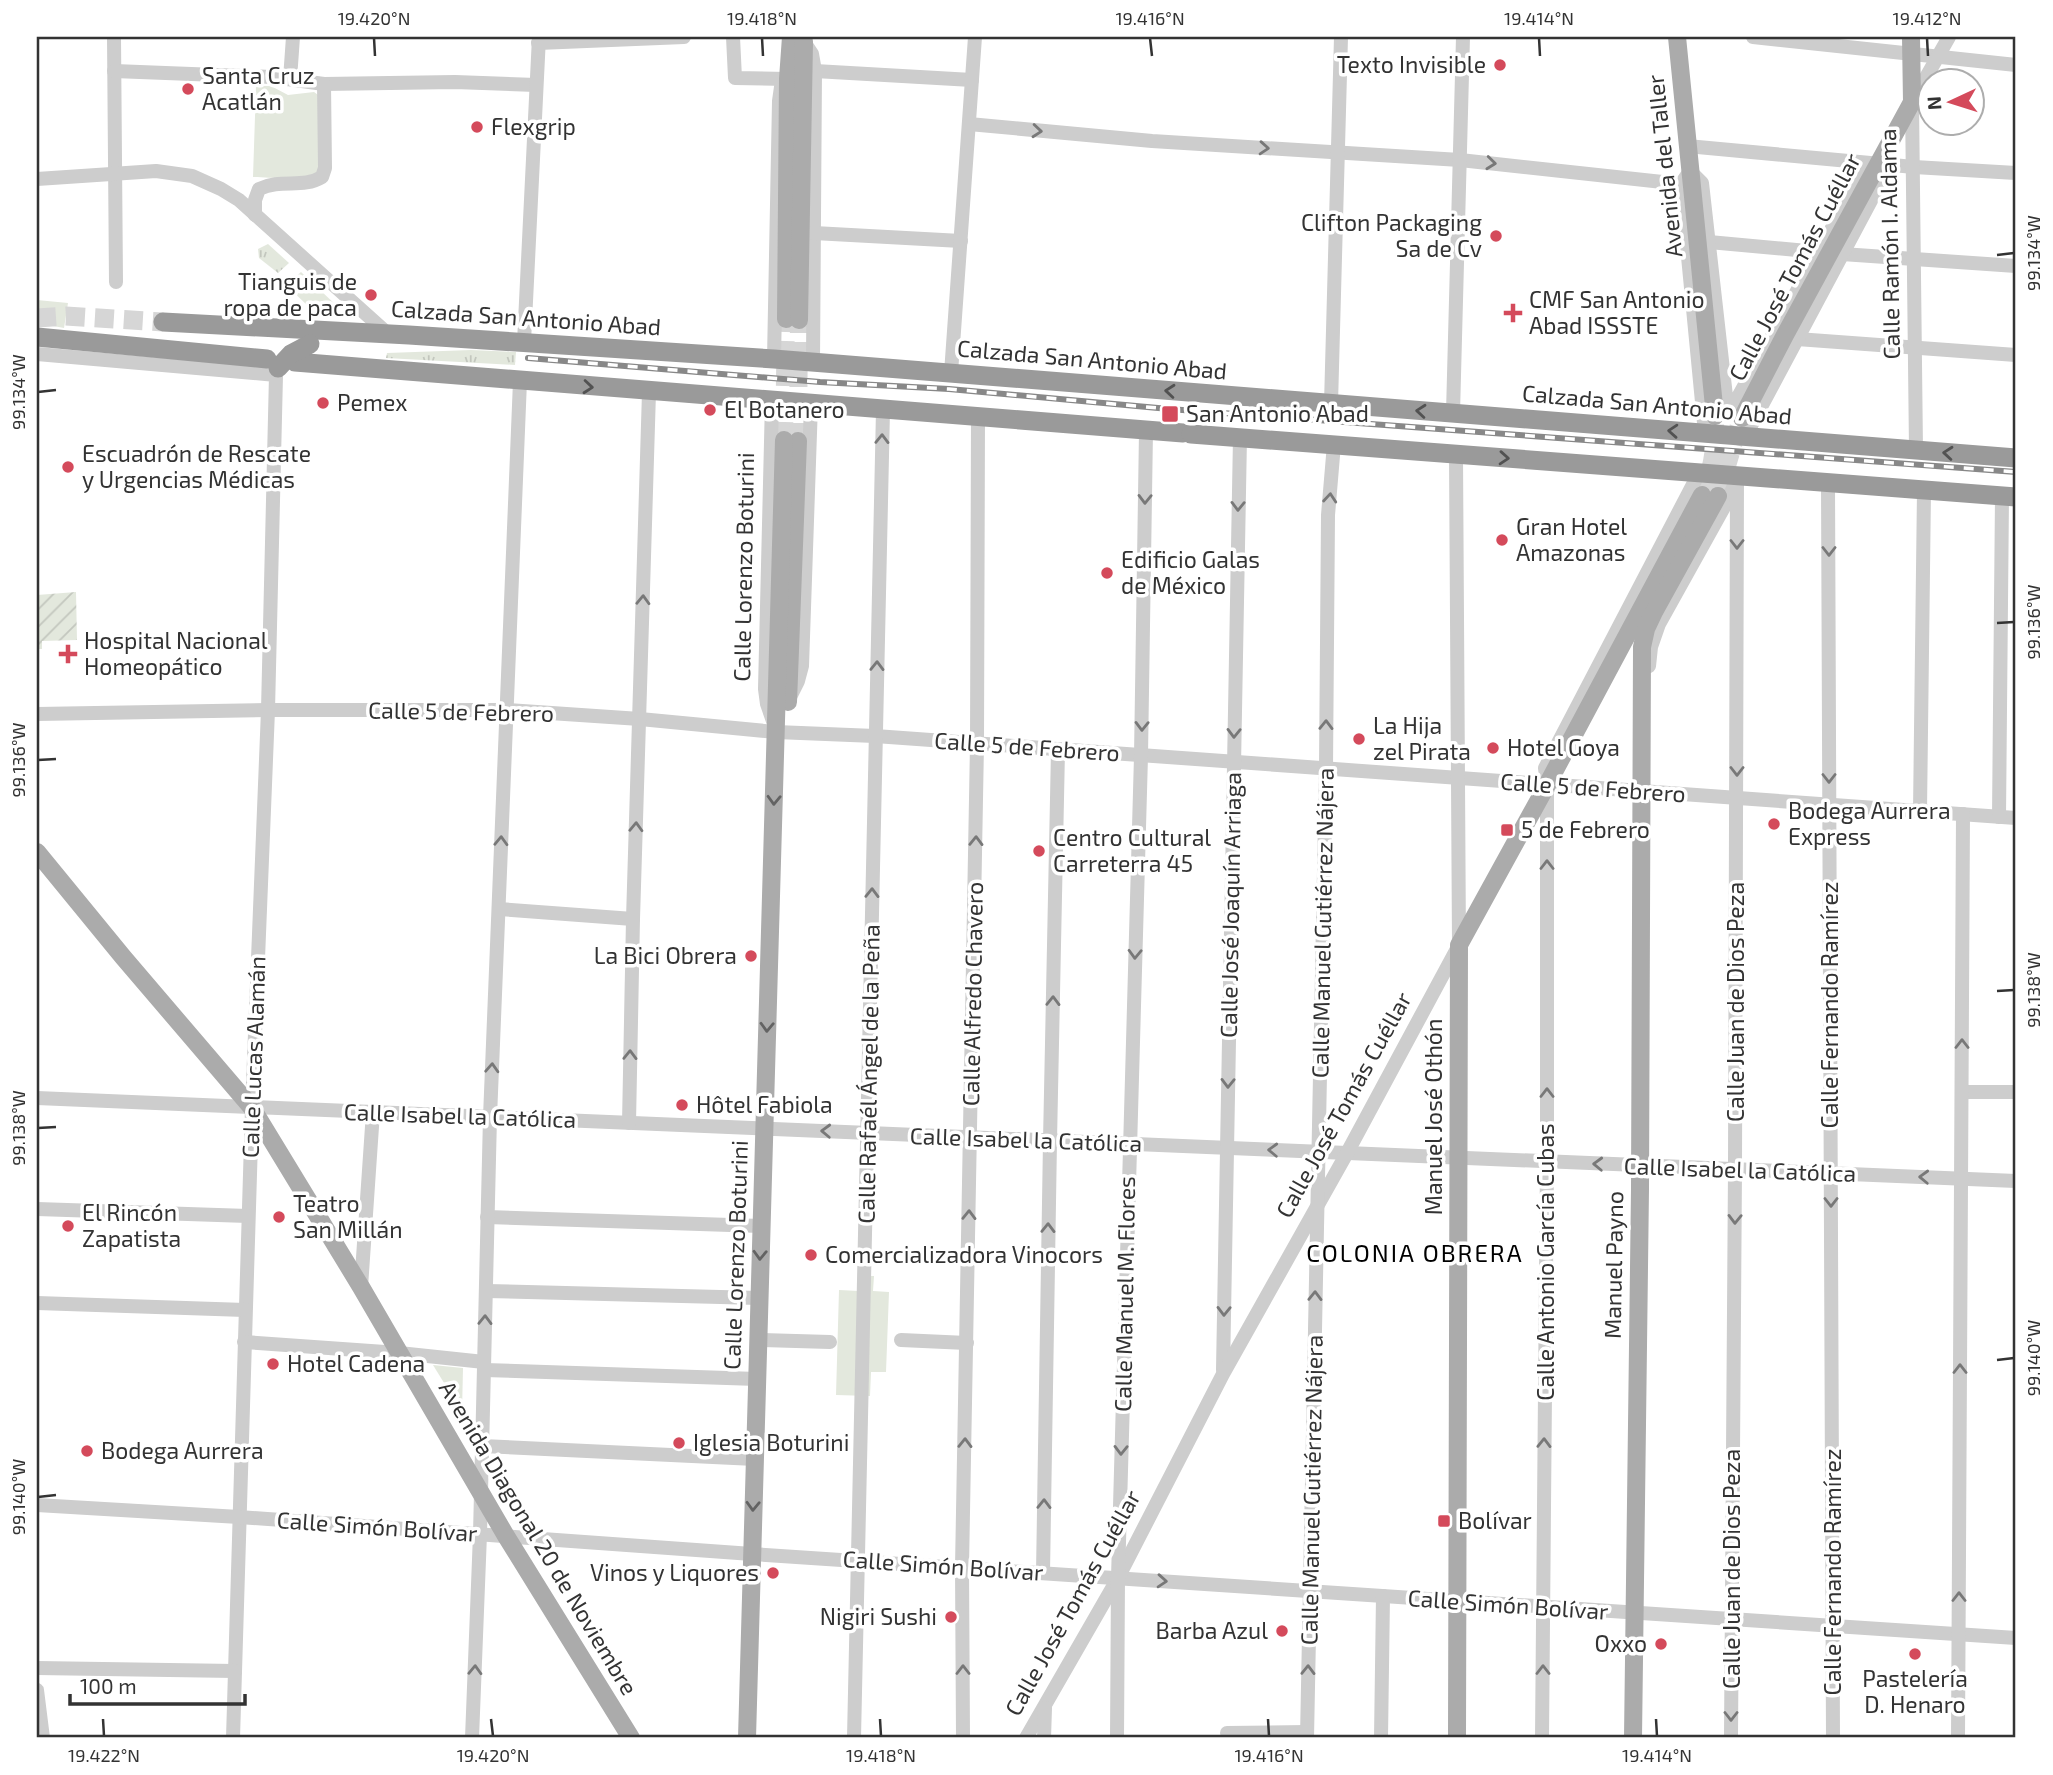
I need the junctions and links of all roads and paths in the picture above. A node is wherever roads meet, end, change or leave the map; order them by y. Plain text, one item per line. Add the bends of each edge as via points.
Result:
1 (114, 37) edge
2 (293, 37) edge
3 (684, 37) edge
4 (733, 37) edge
5 (975, 37) edge
6 (1341, 37) edge
7 (1463, 37) edge
8 (1676, 37) edge
9 (1753, 37) edge
10 (1949, 37) edge
11 (799, 39) edge
12 (539, 40) edge
13 (1911, 45) edge
14 (1938, 55) junction
15 (2016, 65) edge
16 (114, 71) junction
17 (815, 71) junction
18 (290, 79) junction
19 (788, 79) junction
20 (972, 79) junction
21 (324, 84) junction
22 (536, 85) junction
23 (1912, 102) junction
24 (969, 124) junction
25 (1687, 146) junction
26 (1338, 153) junction
27 (1460, 160) junction
28 (1879, 164) junction
29 (1914, 167) junction
30 (115, 173) junction
31 (2016, 173) edge
32 (1686, 178) junction
33 (37, 179) edge
34 (256, 215) junction
35 (814, 233) junction
36 (961, 241) junction
37 (1709, 242) junction
38 (1818, 251) junction
39 (1842, 254) junction
40 (1913, 259) junction
41 (2016, 266) edge
42 (116, 282) dead end
43 (163, 322) tunnel mouth
44 (387, 334) junction
45 (409, 335) junction
46 (37, 337) edge
47 (1797, 339) junction
48 (524, 342) junction
49 (1915, 348) junction
50 (37, 354) edge
51 (2016, 355) edge
52 (774, 359) junction
53 (813, 362) junction
54 (279, 366) junction
55 (951, 373) junction
56 (520, 381) junction
57 (649, 392) junction
58 (772, 401) junction
59 (811, 404) junction
60 (1331, 404) junction
61 (883, 410) junction
62 (1453, 414) junction
63 (1715, 416) tunnel mouth
64 (978, 417) junction
65 (1744, 427) junction
66 (1146, 430) junction
67 (1705, 433) junction
68 (1240, 438) junction
69 (1334, 444) junction
70 (1916, 450) junction
71 (1456, 454) junction
72 (2016, 458) edge
73 (1699, 473) junction
74 (1737, 476) junction
75 (1828, 483) junction
76 (1924, 490) junction
77 (2009, 497) edge
78 (789, 698) junction
79 (268, 710) junction
80 (506, 710) junction
81 (37, 714) edge
82 (639, 719) junction
83 (776, 732) junction
84 (875, 736) junction
85 (1642, 740) junction
86 (977, 744) junction
87 (1058, 750) junction
88 (1141, 756) junction
89 (1233, 762) junction
90 (1326, 769) junction
91 (1458, 778) junction
92 (1547, 785) junction
93 (1642, 792) junction
94 (1737, 797) junction
95 (1830, 805) junction
96 (1920, 811) junction
97 (1963, 814) junction
98 (1999, 817) junction
99 (2016, 818) edge
100 (37, 852) edge
101 (499, 909) junction
102 (633, 919) junction
103 (1459, 945) junction
104 (1962, 1092) junction
105 (2016, 1092) edge
106 (37, 1098) edge
107 (252, 1108) junction
108 (373, 1112) junction
109 (490, 1117) junction
110 (629, 1123) junction
111 (764, 1129) junction
112 (868, 1133) junction
113 (971, 1138) junction
114 (1050, 1141) junction
115 (1129, 1144) junction
116 (1227, 1148) junction
117 (1319, 1152) junction
118 (1347, 1153) junction
119 (1458, 1158) junction
120 (1547, 1162) junction
121 (1640, 1166) junction
122 (1735, 1170) junction
123 (1831, 1174) junction
124 (1961, 1178) junction
125 (2016, 1181) edge
126 (1317, 1205) junction
127 (37, 1209) edge
128 (248, 1216) junction
129 (487, 1217) junction
130 (761, 1226) junction
131 (361, 1287) junction
132 (486, 1290) junction
133 (759, 1298) junction
134 (37, 1303) edge
135 (246, 1310) junction
136 (758, 1340) junction
137 (901, 1340) dead end
138 (244, 1342) junction
139 (830, 1342) dead end
140 (967, 1343) junction
141 (399, 1353) junction
142 (484, 1366) junction
143 (1223, 1374) junction
144 (757, 1379) junction
145 (482, 1446) junction
146 (755, 1459) junction
147 (481, 1493) junction
148 (37, 1502) edge
149 (239, 1517) junction
150 (481, 1534) junction
151 (506, 1536) junction
152 (752, 1554) junction
153 (859, 1561) junction
154 (962, 1567) junction
155 (1043, 1573) junction
156 (1118, 1578) junction
157 (1310, 1591) junction
158 (1383, 1596) junction
159 (1458, 1601) junction
160 (1543, 1607) junction
161 (1636, 1614) junction
162 (1730, 1619) junction
163 (1833, 1626) junction
164 (1959, 1635) junction
165 (2016, 1638) edge
166 (37, 1668) edge
167 (235, 1671) junction
168 (37, 1690) edge
169 (1045, 1705) junction
170 (1227, 1733) dead end
171 (1307, 1735) edge
172 (43, 1738) edge
173 (233, 1738) edge
174 (472, 1738) edge
175 (631, 1738) edge
176 (747, 1738) edge
177 (854, 1738) edge
178 (963, 1738) edge
179 (1026, 1738) edge
180 (1044, 1738) edge
181 (1117, 1738) edge
182 (1381, 1738) edge
183 (1457, 1738) edge
184 (1542, 1738) edge
185 (1633, 1738) edge
186 (1731, 1738) edge
187 (1833, 1738) edge
188 (1958, 1738) edge

1 - 16 street
2 - 18 street
3 - 12 street
4 - 19 street via 735,78
5 - 20 street
6 - 26 street
7 - 27 street
8 - 25 main road, Avenida del Taller
9 - 13 street
10 - 14 street
11 - 17 street via 812,54
11 - 19 main road
11 - 19 main road via 792,319
12 - 22 street
13 - 14 street
13 - 23 main road, Calle Ramón I. Aldama
14 - 15 street
14 - 23 street
16 - 18 street
16 - 30 street
17 - 20 street
17 - 35 street
18 - 21 street
19 - 52 street via 779,101
20 - 24 street
21 - 22 street
21 - 34 street via 322,177 313,182 271,183 259,189
22 - 48 street
23 - 28 main road, Calle José Tomás Cuéllar
23 - 29 street, Calle Ramón I. Aldama
24 -> 26 street
24 - 36 street
25 - 28 street
25 - 32 main road, Avenida del Taller
26 - 27 street
26 - 60 street
27 -> 32 street
27 - 62 street
28 - 29 street
28 - 38 street
28 - 39 street
28 - 65 main road, Calle José Tomás Cuéllar
29 - 31 street
29 - 40 street, Calle Ramón I. Aldama
30 - 33 street
30 - 34 street via 156,171 192,176 221,189
30 - 42 street
32 - 37 street via 1702,183
32 - 63 main road, Avenida del Taller
32 - 67 street
34 - 44 street
35 - 36 street
35 - 53 street
36 - 55 street
37 - 38 street
37 - 38 street via 1730,406 1738,399
39 - 40 street
39 - 47 street
40 - 41 street
40 - 49 street, Calle Ramón I. Aldama
43 - 44 highway, Calzada San Antonio Abad
44 - 45 highway, Calzada San Antonio Abad
45 - 48 highway, Calzada San Antonio Abad
45 - 54 highway, bridge via 379,345 310,344
46 - 54 highway
47 - 49 street
47 - 65 street
48 - 52 highway, Calzada San Antonio Abad
49 - 51 street
49 - 70 street, Calle Ramón I. Aldama
50 - 54 street
52 - 53 highway, Calzada San Antonio Abad
53 - 55 highway, Calzada San Antonio Abad
54 - 56 highway
54 - 79 street, Calle Lucas Alamán
60 -> 55 highway, Calzada San Antonio Abad
56 -> 57 highway
56 - 80 street
57 - 58 highway
82 -> 57 street
58 - 59 highway
58 - 83 street, Calle Lorenzo Boturini via 765,689
59 - 61 highway
59 - 78 street, Calle Lorenzo Boturini via 802,666
62 -> 60 highway, Calzada San Antonio Abad
61 - 64 highway
84 -> 61 street, Calle Rafaél Ángel de la Peña
67 -> 62 highway, Calzada San Antonio Abad
64 - 66 highway
64 - 86 street, Calle Alfredo Chavero
65 - 67 highway, Calzada San Antonio Abad
65 - 70 highway, Calzada San Antonio Abad
66 - 68 highway
66 -> 88 street, Calle Manuel M. Flores
68 - 69 highway
68 -> 89 street, Calle José Joaquín Arriaga
69 - 71 highway
90 -> 69 street, Calle Manuel Gutiérrez Nájera via 1328,515
72 -> 70 highway, Calzada San Antonio Abad
71 -> 73 highway
71 - 91 street, Manuel José Othón
73 - 74 highway
73 - 92 street, Calle Antonio García Cubas via 1545,768
74 - 75 highway
74 - 85 street via 1655,635 1649,664 1650,711
74 -> 94 street, Calle Juan de Dios Peza
75 - 76 highway
75 -> 95 street, Calle Fernando Ramírez
76 - 77 highway
76 - 96 street
77 - 98 street
78 - 83 main road, Calle Lorenzo Boturini
78 - 83 main road, Calle Lorenzo Boturini via 791,440
79 - 80 street, Calle 5 de Febrero
79 - 81 street, Calle 5 de Febrero
79 - 107 street, Calle Lucas Alamán
80 - 82 street, Calle 5 de Febrero
101 -> 80 street
82 - 83 street, Calle 5 de Febrero
102 -> 82 street
83 - 84 street, Calle 5 de Febrero
83 -> 111 main road, Calle Lorenzo Boturini
84 - 86 street, Calle 5 de Febrero
112 -> 84 street, Calle Rafaél Ángel de la Peña
85 - 92 main road, Calle José Tomás Cuéllar via 1646,629 1710,495
85 - 93 main road, Calle José Tomás Cuéllar
86 - 87 street, Calle 5 de Febrero
113 -> 86 street, Calle Alfredo Chavero
87 - 88 street, Calle 5 de Febrero
114 -> 87 street
88 - 89 street, Calle 5 de Febrero
88 -> 115 street, Calle Manuel M. Flores
89 - 90 street, Calle 5 de Febrero
89 -> 116 street, Calle José Joaquín Arriaga
90 - 91 street, Calle 5 de Febrero
90 - 117 street, Calle Manuel Gutiérrez Nájera
91 - 92 street, Calle 5 de Febrero
91 - 103 street, Manuel José Othón
92 - 93 street, Calle 5 de Febrero
92 - 103 main road, Calle José Tomás Cuéllar
120 -> 92 street, Calle Antonio García Cubas
93 - 94 street, Calle 5 de Febrero
93 - 121 main road, Manuel Payno
94 - 95 street, Calle 5 de Febrero
94 - 122 street, Calle Juan de Dios Peza
95 - 96 street, Calle 5 de Febrero
95 - 123 street, Calle Fernando Ramírez
96 - 97 street, Calle 5 de Febrero
97 - 98 street, Calle 5 de Febrero
104 -> 97 street
98 - 99 street, Calle 5 de Febrero
100 - 107 main road, Avenida Diagonal 20 de Noviembre
101 - 102 street
109 -> 101 street
110 -> 102 street
103 - 118 street, Calle José Tomás Cuéllar
103 - 119 main road, Manuel José Othón
104 - 105 street
104 - 124 street
106 - 107 street, Calle Isabel la Católica
107 - 108 street, Calle Isabel la Católica
107 - 128 street, Calle Lucas Alamán
107 - 131 main road, Avenida Diagonal 20 de Noviembre
108 - 109 street, Calle Isabel la Católica
108 - 131 street
109 - 110 street, Calle Isabel la Católica
109 - 129 street
110 - 111 street, Calle Isabel la Católica
112 -> 111 street, Calle Isabel la Católica
111 - 130 main road, Calle Lorenzo Boturini
112 - 113 street, Calle Isabel la Católica
112 - 153 street, Calle Rafaél Ángel de la Peña
113 - 114 street, Calle Isabel la Católica
140 -> 113 street, Calle Alfredo Chavero
114 - 115 street, Calle Isabel la Católica
155 -> 114 street
115 - 116 street, Calle Isabel la Católica
115 -> 156 street, Calle Manuel M. Flores
117 -> 116 street, Calle Isabel la Católica
116 -> 143 street, Calle José Joaquín Arriaga
117 - 118 street, Calle Isabel la Católica
117 - 126 street, Calle Manuel Gutiérrez Nájera
118 - 119 street, Calle Isabel la Católica
118 - 126 street, Calle José Tomás Cuéllar
119 - 120 street, Calle Isabel la Católica
119 - 159 main road, Manuel José Othón
121 -> 120 street, Calle Isabel la Católica
160 -> 120 street, Calle Antonio García Cubas
121 - 122 street, Calle Isabel la Católica
121 - 161 main road, Manuel Payno
122 - 123 street, Calle Isabel la Católica
122 -> 162 street, Calle Juan de Dios Peza
124 -> 123 street, Calle Isabel la Católica
123 -> 163 street, Calle Fernando Ramírez
124 - 125 street, Calle Isabel la Católica
164 -> 124 street
126 - 143 street, Calle José Tomás Cuéllar
157 -> 126 street, Calle Manuel Gutiérrez Nájera
127 - 128 street
128 - 135 street, Calle Lucas Alamán
129 - 130 street
129 - 132 street
130 -> 133 main road, Calle Lorenzo Boturini
131 - 141 main road, Avenida Diagonal 20 de Noviembre
132 - 133 street
142 -> 132 street
133 - 136 main road, Calle Lorenzo Boturini
134 - 135 street
135 - 138 street, Calle Lucas Alamán
136 - 139 street
136 - 144 main road, Calle Lorenzo Boturini
137 - 140 street
138 - 141 street
138 - 149 street, Calle Lucas Alamán
154 -> 140 street, Calle Alfredo Chavero
141 - 142 street
141 - 147 main road, Avenida Diagonal 20 de Noviembre
142 - 144 street
142 - 145 street
143 - 156 street, Calle José Tomás Cuéllar
144 - 146 main road, Calle Lorenzo Boturini
145 - 146 street
145 - 147 street
146 -> 152 main road, Calle Lorenzo Boturini
147 - 150 street
147 - 151 main road, Avenida Diagonal 20 de Noviembre
148 - 149 street, Calle Simón Bolívar
149 - 150 street, Calle Simón Bolívar
149 - 167 street, Calle Lucas Alamán
150 - 151 street, Calle Simón Bolívar
174 -> 150 street
151 - 152 street, Calle Simón Bolívar
151 - 175 main road, Avenida Diagonal 20 de Noviembre
152 - 153 street, Calle Simón Bolívar
152 - 176 main road, Calle Lorenzo Boturini
153 - 154 street, Calle Simón Bolívar
153 - 177 street, Calle Rafaél Ángel de la Peña
154 - 155 street, Calle Simón Bolívar
178 -> 154 street, Calle Alfredo Chavero
155 - 156 street, Calle Simón Bolívar
156 -> 157 street, Calle Simón Bolívar
156 - 169 street, Calle José Tomás Cuéllar
156 - 181 street, Calle Manuel M. Flores
157 - 158 street, Calle Simón Bolívar
171 -> 157 street, Calle Manuel Gutiérrez Nájera
158 - 159 street, Calle Simón Bolívar
158 - 182 street
159 - 160 street, Calle Simón Bolívar
159 - 183 main road, Manuel José Othón
160 - 161 street, Calle Simón Bolívar
184 -> 160 street, Calle Antonio García Cubas
161 - 162 street, Calle Simón Bolívar
161 - 185 main road, Manuel Payno
162 - 163 street, Calle Simón Bolívar
162 -> 186 street, Calle Juan de Dios Peza
163 - 164 street, Calle Simón Bolívar
163 - 187 street, Calle Fernando Ramírez
164 - 165 street, Calle Simón Bolívar
164 - 188 street
166 - 167 street
167 - 173 street, Calle Lucas Alamán
168 - 172 street
169 - 179 street, Calle José Tomás Cuéllar
169 - 180 street
170 - 171 street

